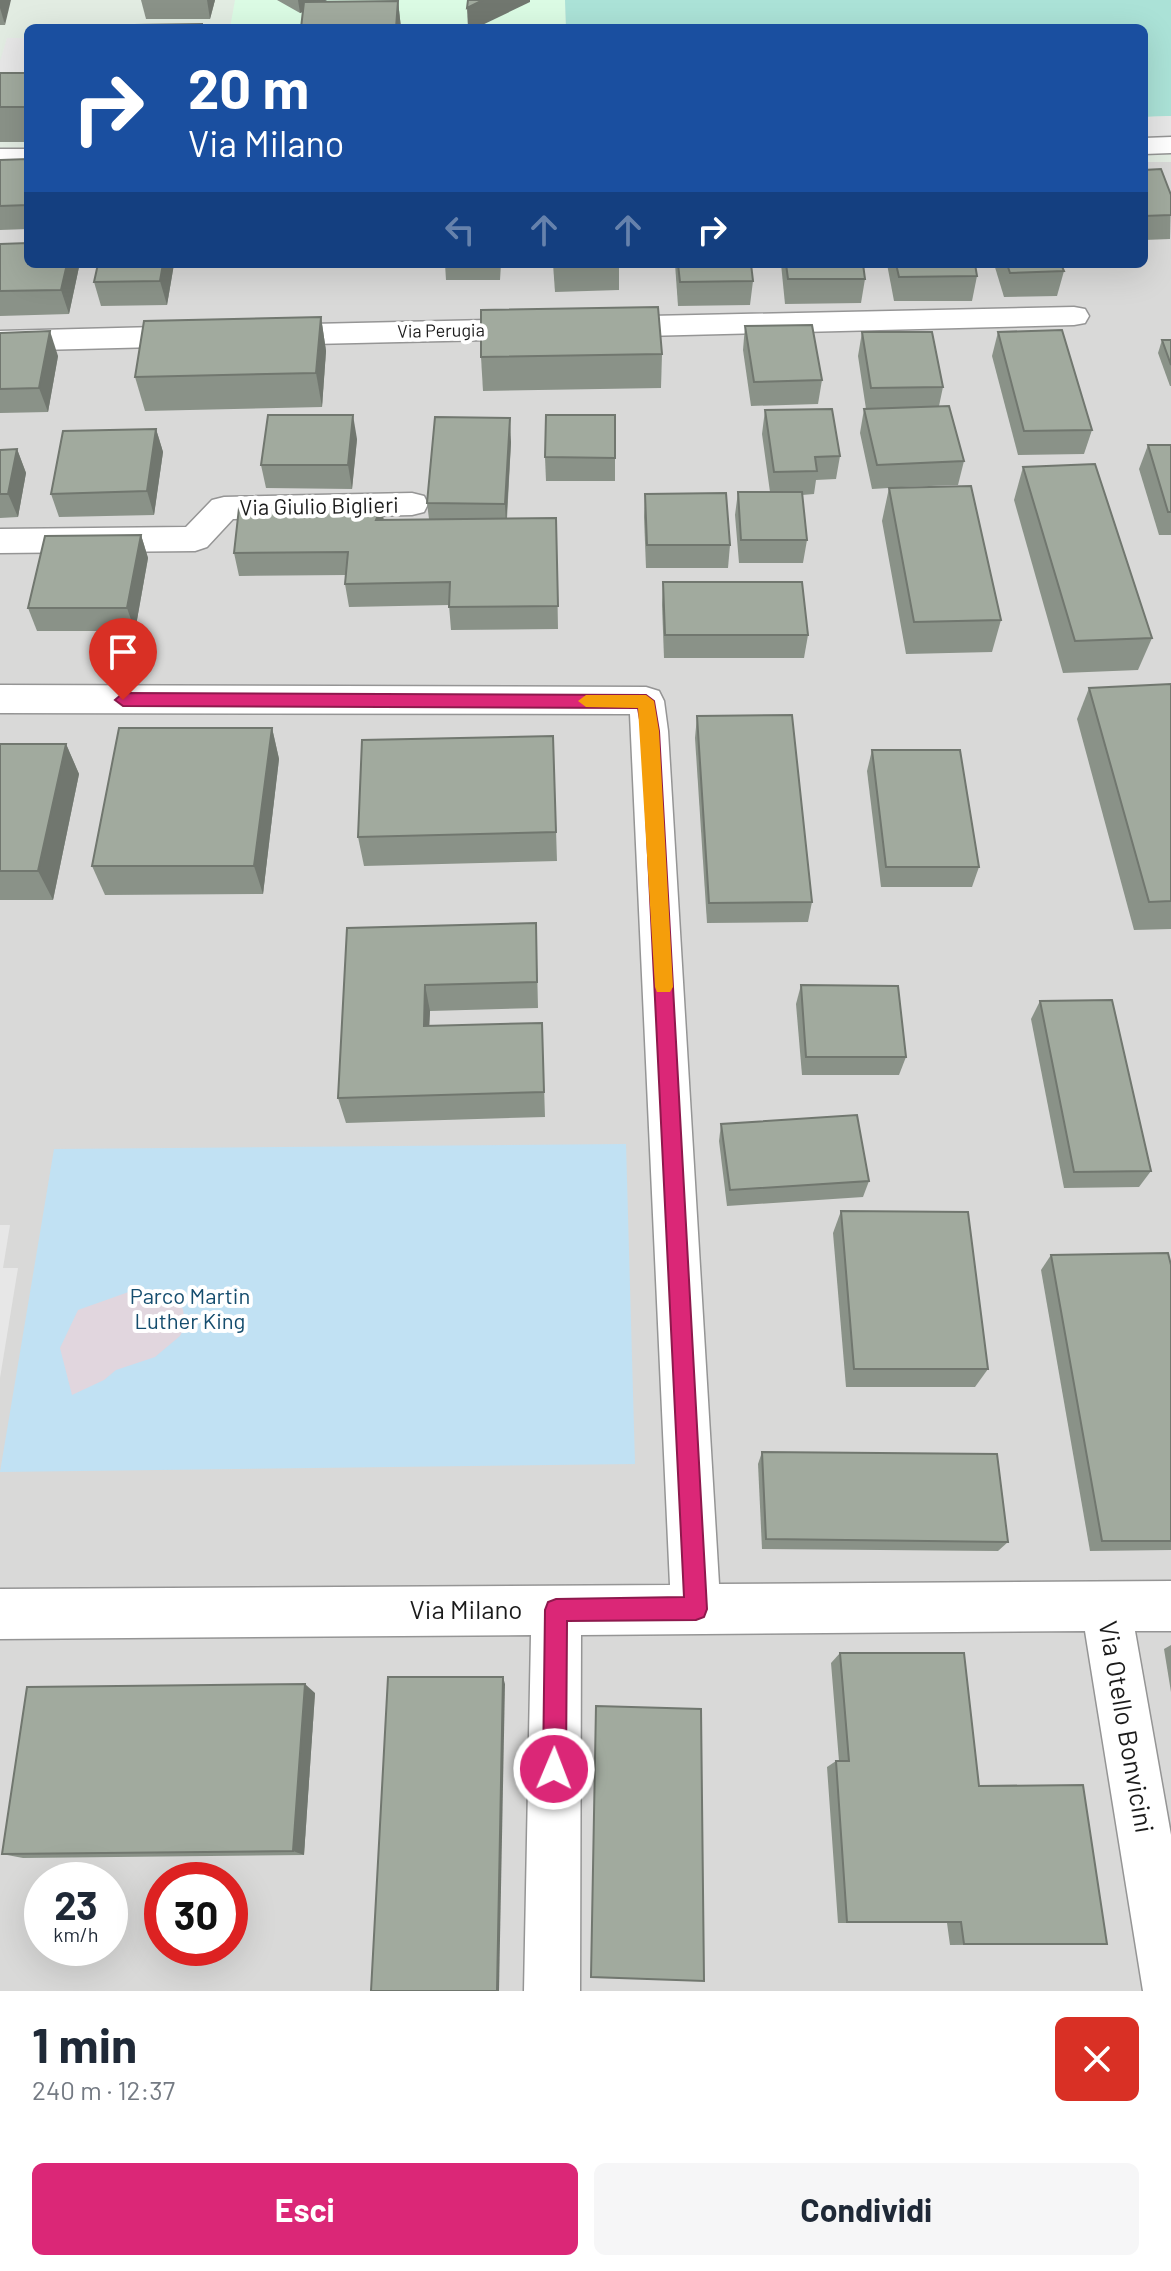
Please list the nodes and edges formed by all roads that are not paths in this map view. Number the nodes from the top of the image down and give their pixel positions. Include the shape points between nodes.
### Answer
1 (1171, 145) edge
2 (1148, 146) edge
3 (0, 157) edge
4 (24, 157) edge
5 (1074, 316) dead end
6 (0, 341) edge
7 (412, 504) dead end
8 (0, 541) edge
9 (0, 699) edge
10 (1106, 1606) junction
11 (1171, 1606) edge
12 (696, 1609) junction
13 (556, 1610) junction
14 (2, 1623) edge
15 (552, 1991) edge
16 (1171, 1991) edge

1 - 2 street
3 - 4 street
5 - 6 street, Via Perugia
7 - 8 street, Via Giulio Biglieri via 224,508 195,539
9 - 12 street via 646,701
10 - 11 street, Via Milano
10 - 12 street, Via Milano
10 - 16 street, Via Otello Bonvicini
12 - 13 street, Via Milano
13 - 14 street, Via Milano
13 - 15 street

